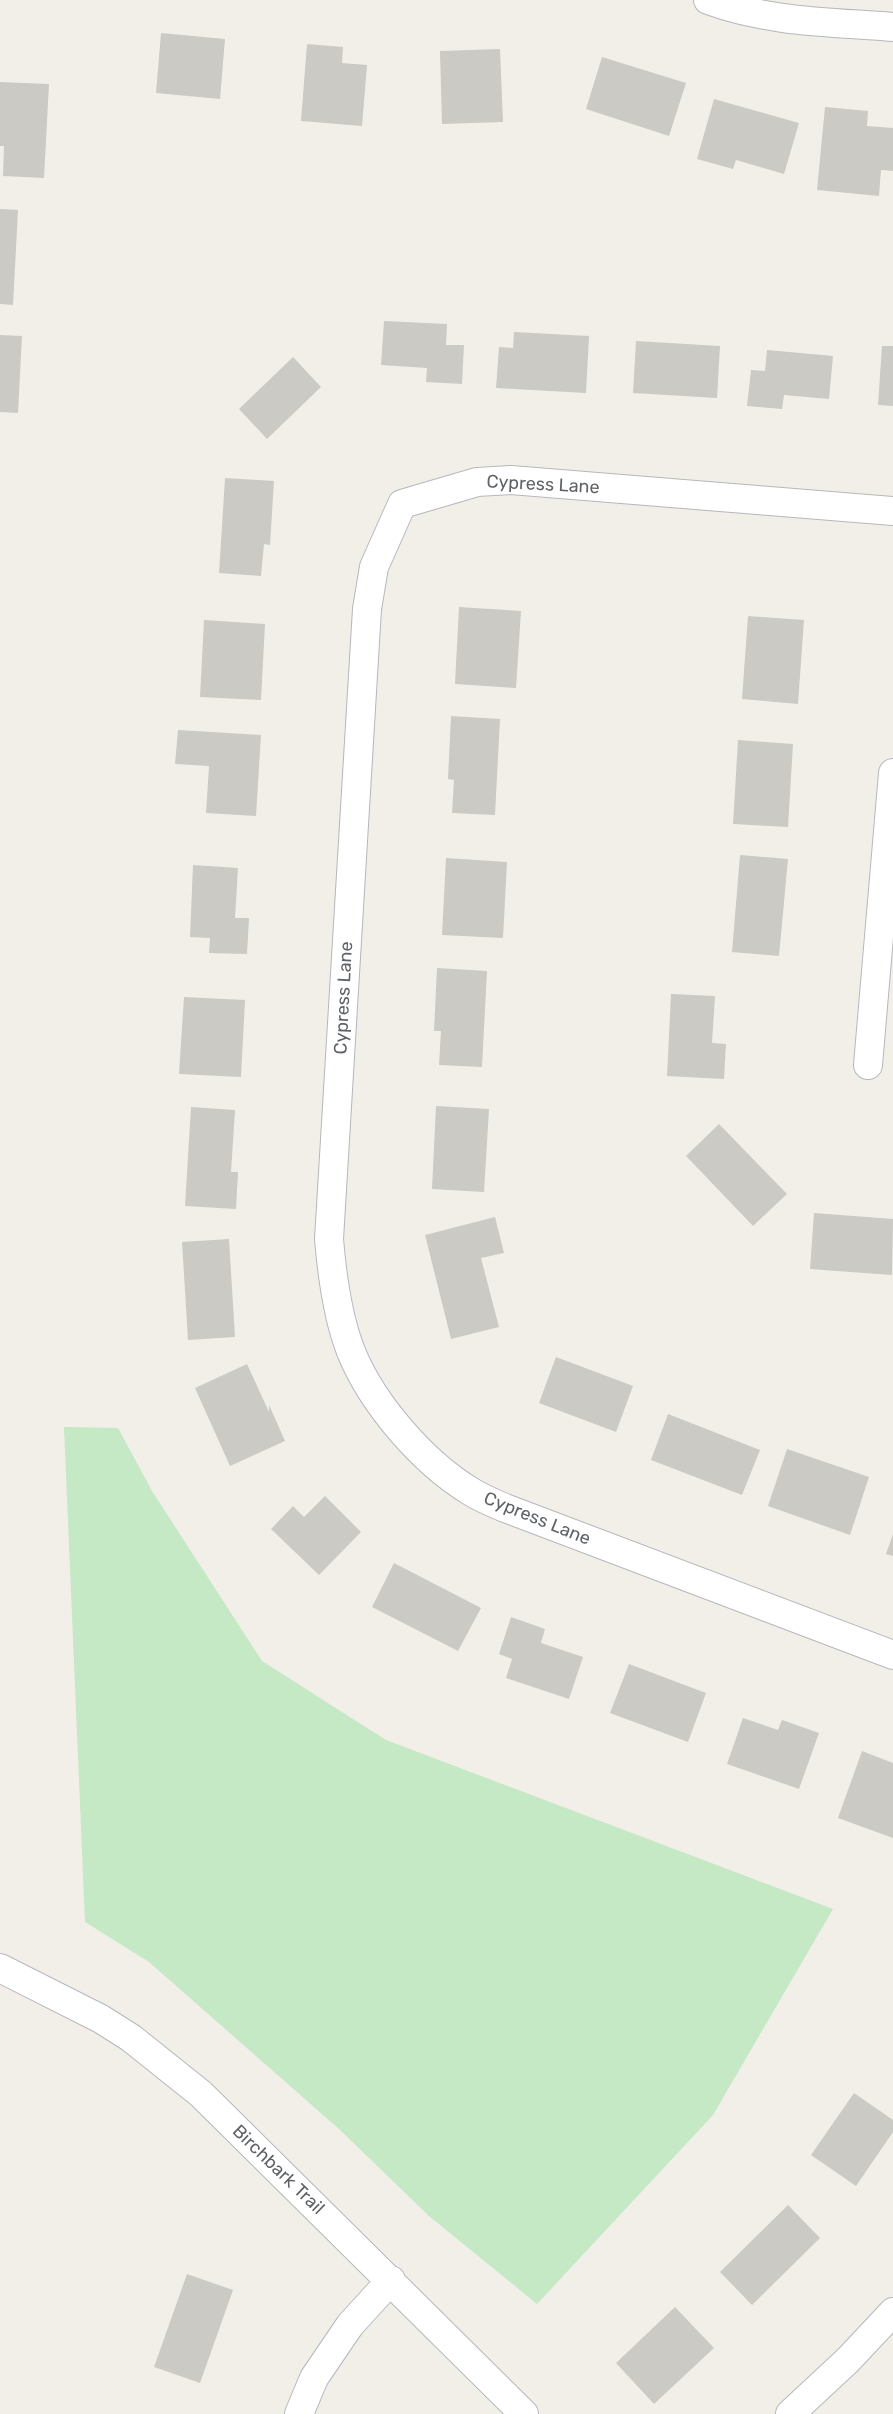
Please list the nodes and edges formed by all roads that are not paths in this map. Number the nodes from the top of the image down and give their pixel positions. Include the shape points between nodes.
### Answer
1 (708, 0) edge
2 (893, 27) edge
3 (893, 511) edge
4 (893, 773) edge
5 (868, 1065) dead end
6 (893, 1655) edge
7 (0, 1968) edge
8 (391, 2280) junction
9 (893, 2312) edge
10 (299, 2414) edge
11 (524, 2414) edge
12 (790, 2414) edge

1 - 2 street via 765,17
3 - 6 street, Cypress Lane via 511,480 478,482 402,504 374,567 367,609 329,1239 332,1280 352,1354 372,1391 402,1433 434,1464 470,1491 504,1508
4 - 5 street
7 - 8 street, Birchbark Trail via 101,2019 153,2055 201,2094
8 - 10 street via 350,2325 314,2378
8 - 11 street, Birchbark Trail
9 - 12 street

